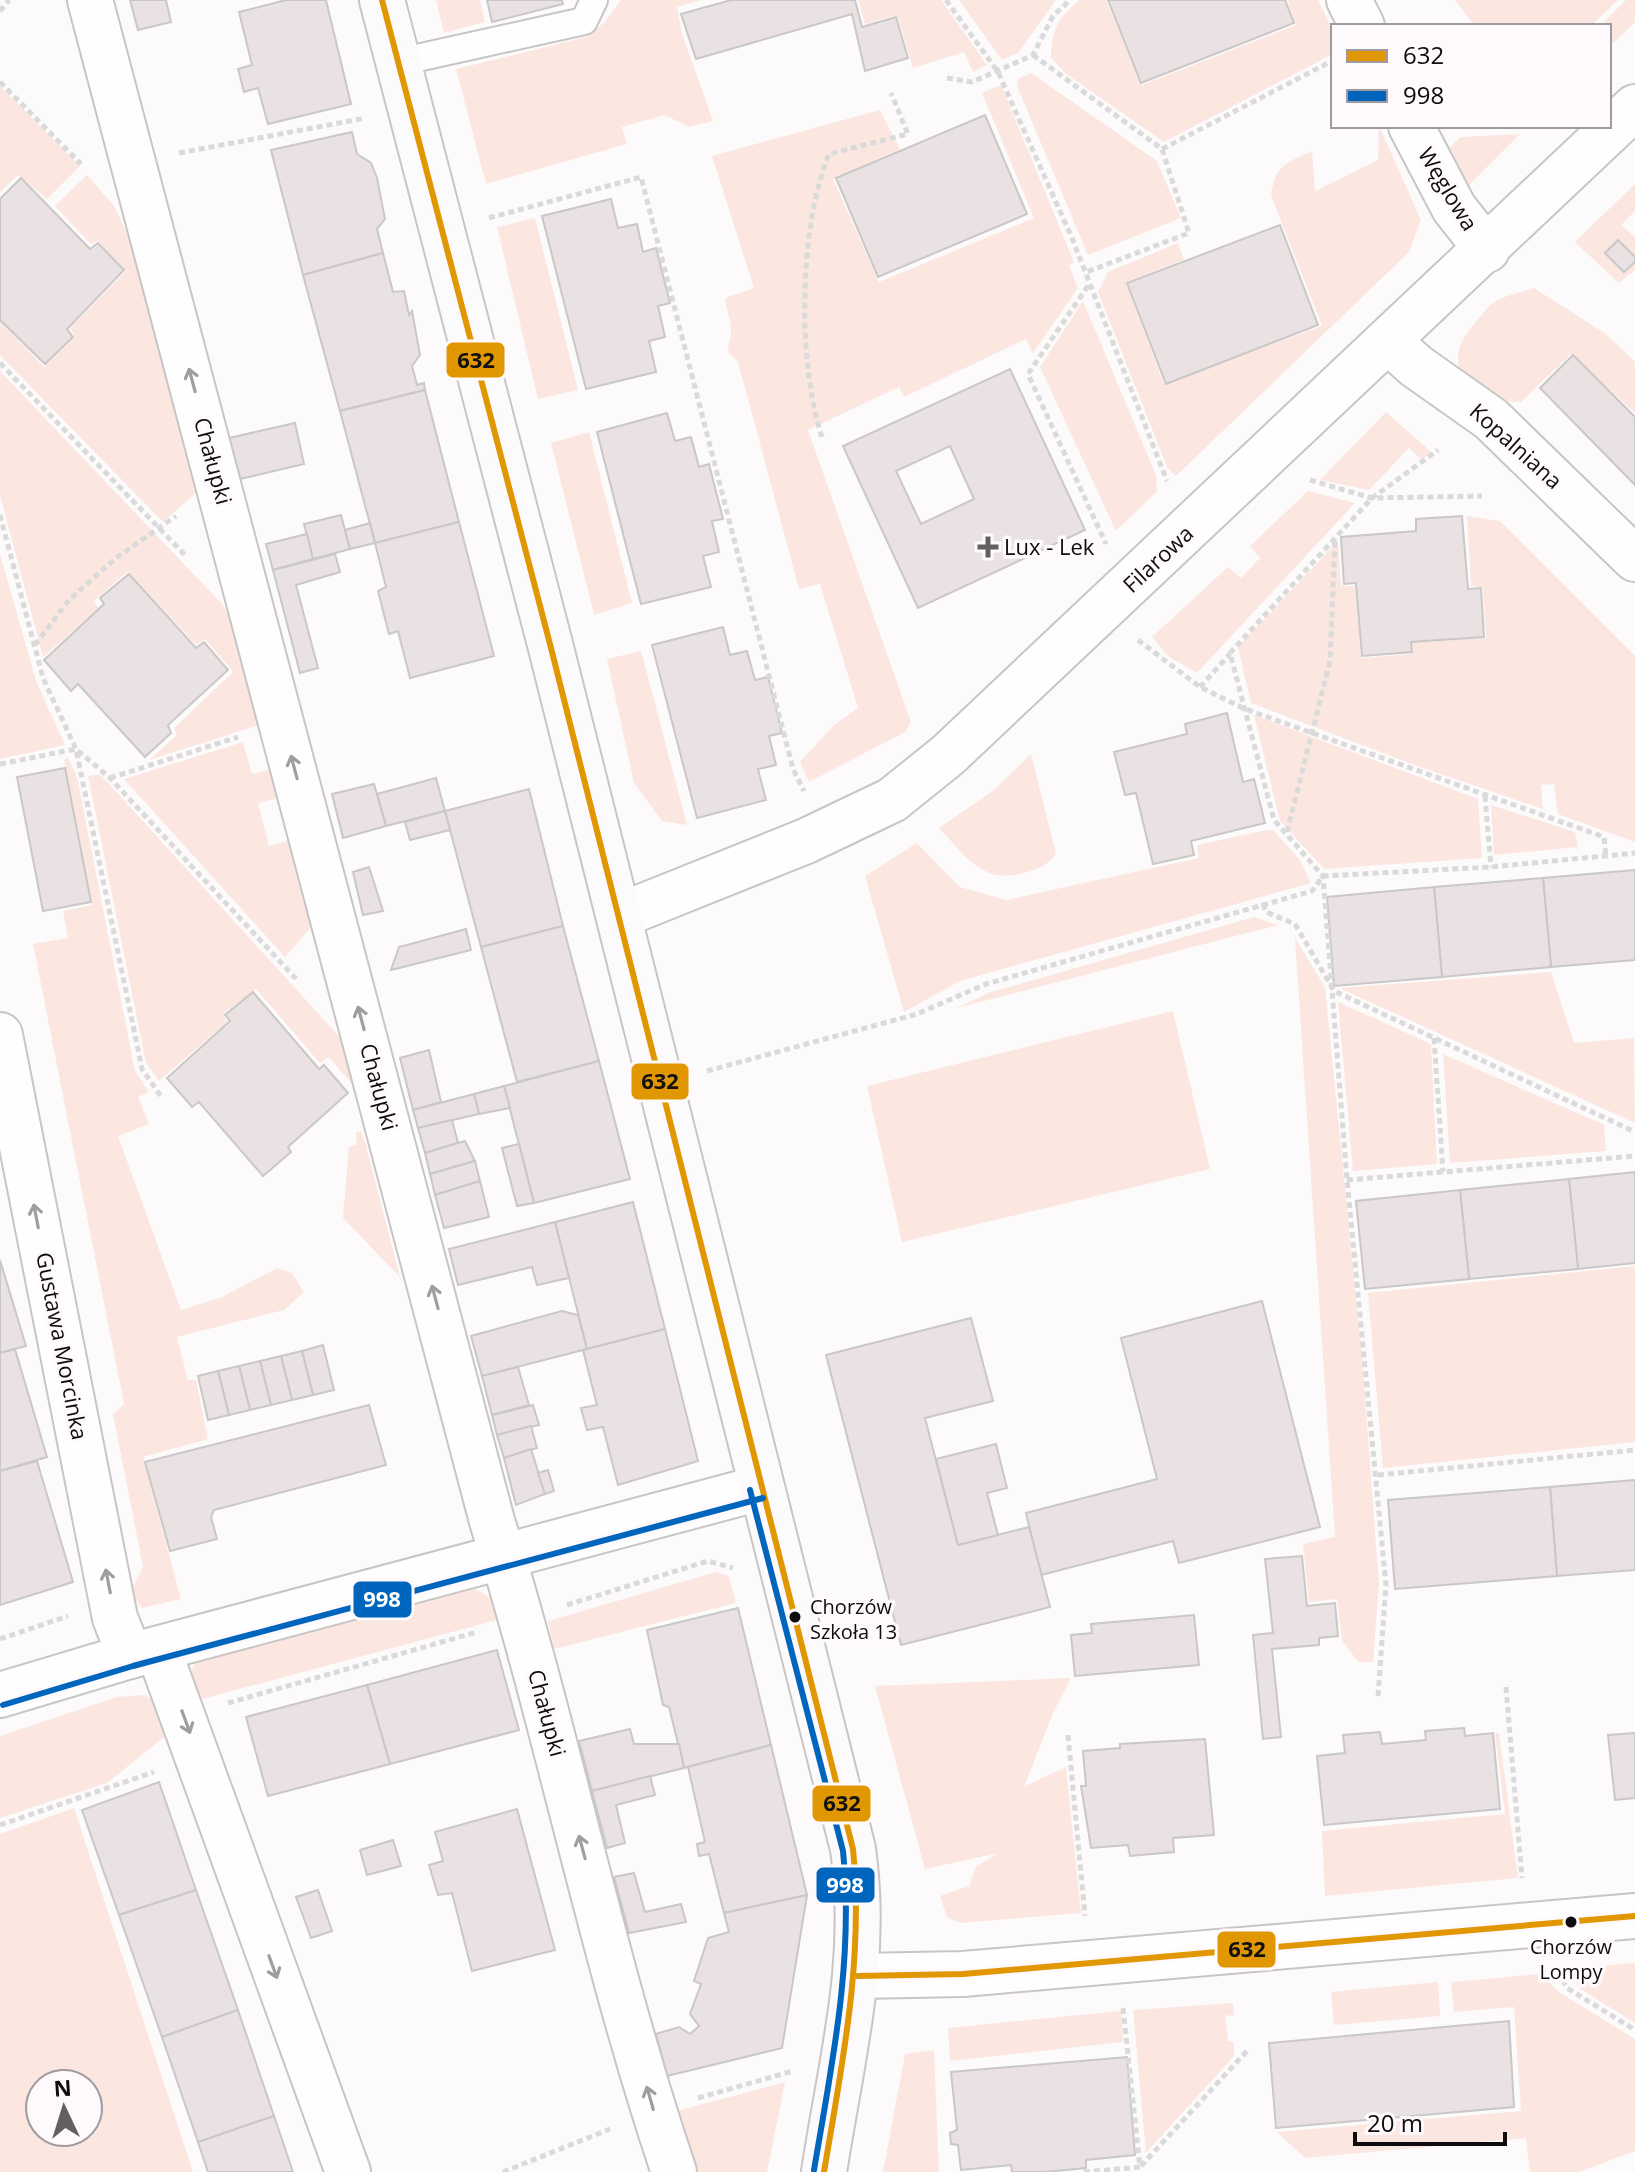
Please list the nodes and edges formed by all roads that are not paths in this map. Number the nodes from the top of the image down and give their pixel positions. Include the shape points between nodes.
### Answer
1 (90, 0) edge
2 (382, 0) edge
3 (594, 0) edge
4 (1349, 0) edge
5 (1361, 24) edge
6 (399, 62) junction
7 (1635, 107) edge
8 (1412, 128) edge
9 (1487, 250) junction
10 (1389, 342) junction
11 (1635, 559) edge
12 (619, 916) junction
13 (0, 1035) edge
14 (760, 1488) junction
15 (503, 1556) junction
16 (144, 1652) junction
17 (0, 1695) edge
18 (1635, 1916) edge
19 (858, 1976) junction
20 (348, 2172) edge
21 (674, 2172) edge
22 (824, 2172) edge

15 -> 1 street, Chałupki
2 - 6 street
3 - 6 lane via 584,21
4 - 5 street
6 - 12 street
7 - 9 street, Filarowa
8 - 9 street, Węglowa via 1454,208
9 - 10 street, Filarowa
10 - 11 street, Kopalniana via 1491,419
10 - 12 street, Filarowa via 948,755 892,800 806,841
12 - 14 street
16 -> 13 street, Gustawa Morcinka via 115,1618
14 - 15 street
14 - 19 street via 853,1849 859,1888
15 - 16 street
21 -> 15 street, Chałupki
16 - 17 street
16 -> 20 street, Gustawa Morcinka
18 - 19 street via 963,1974
19 - 22 street

